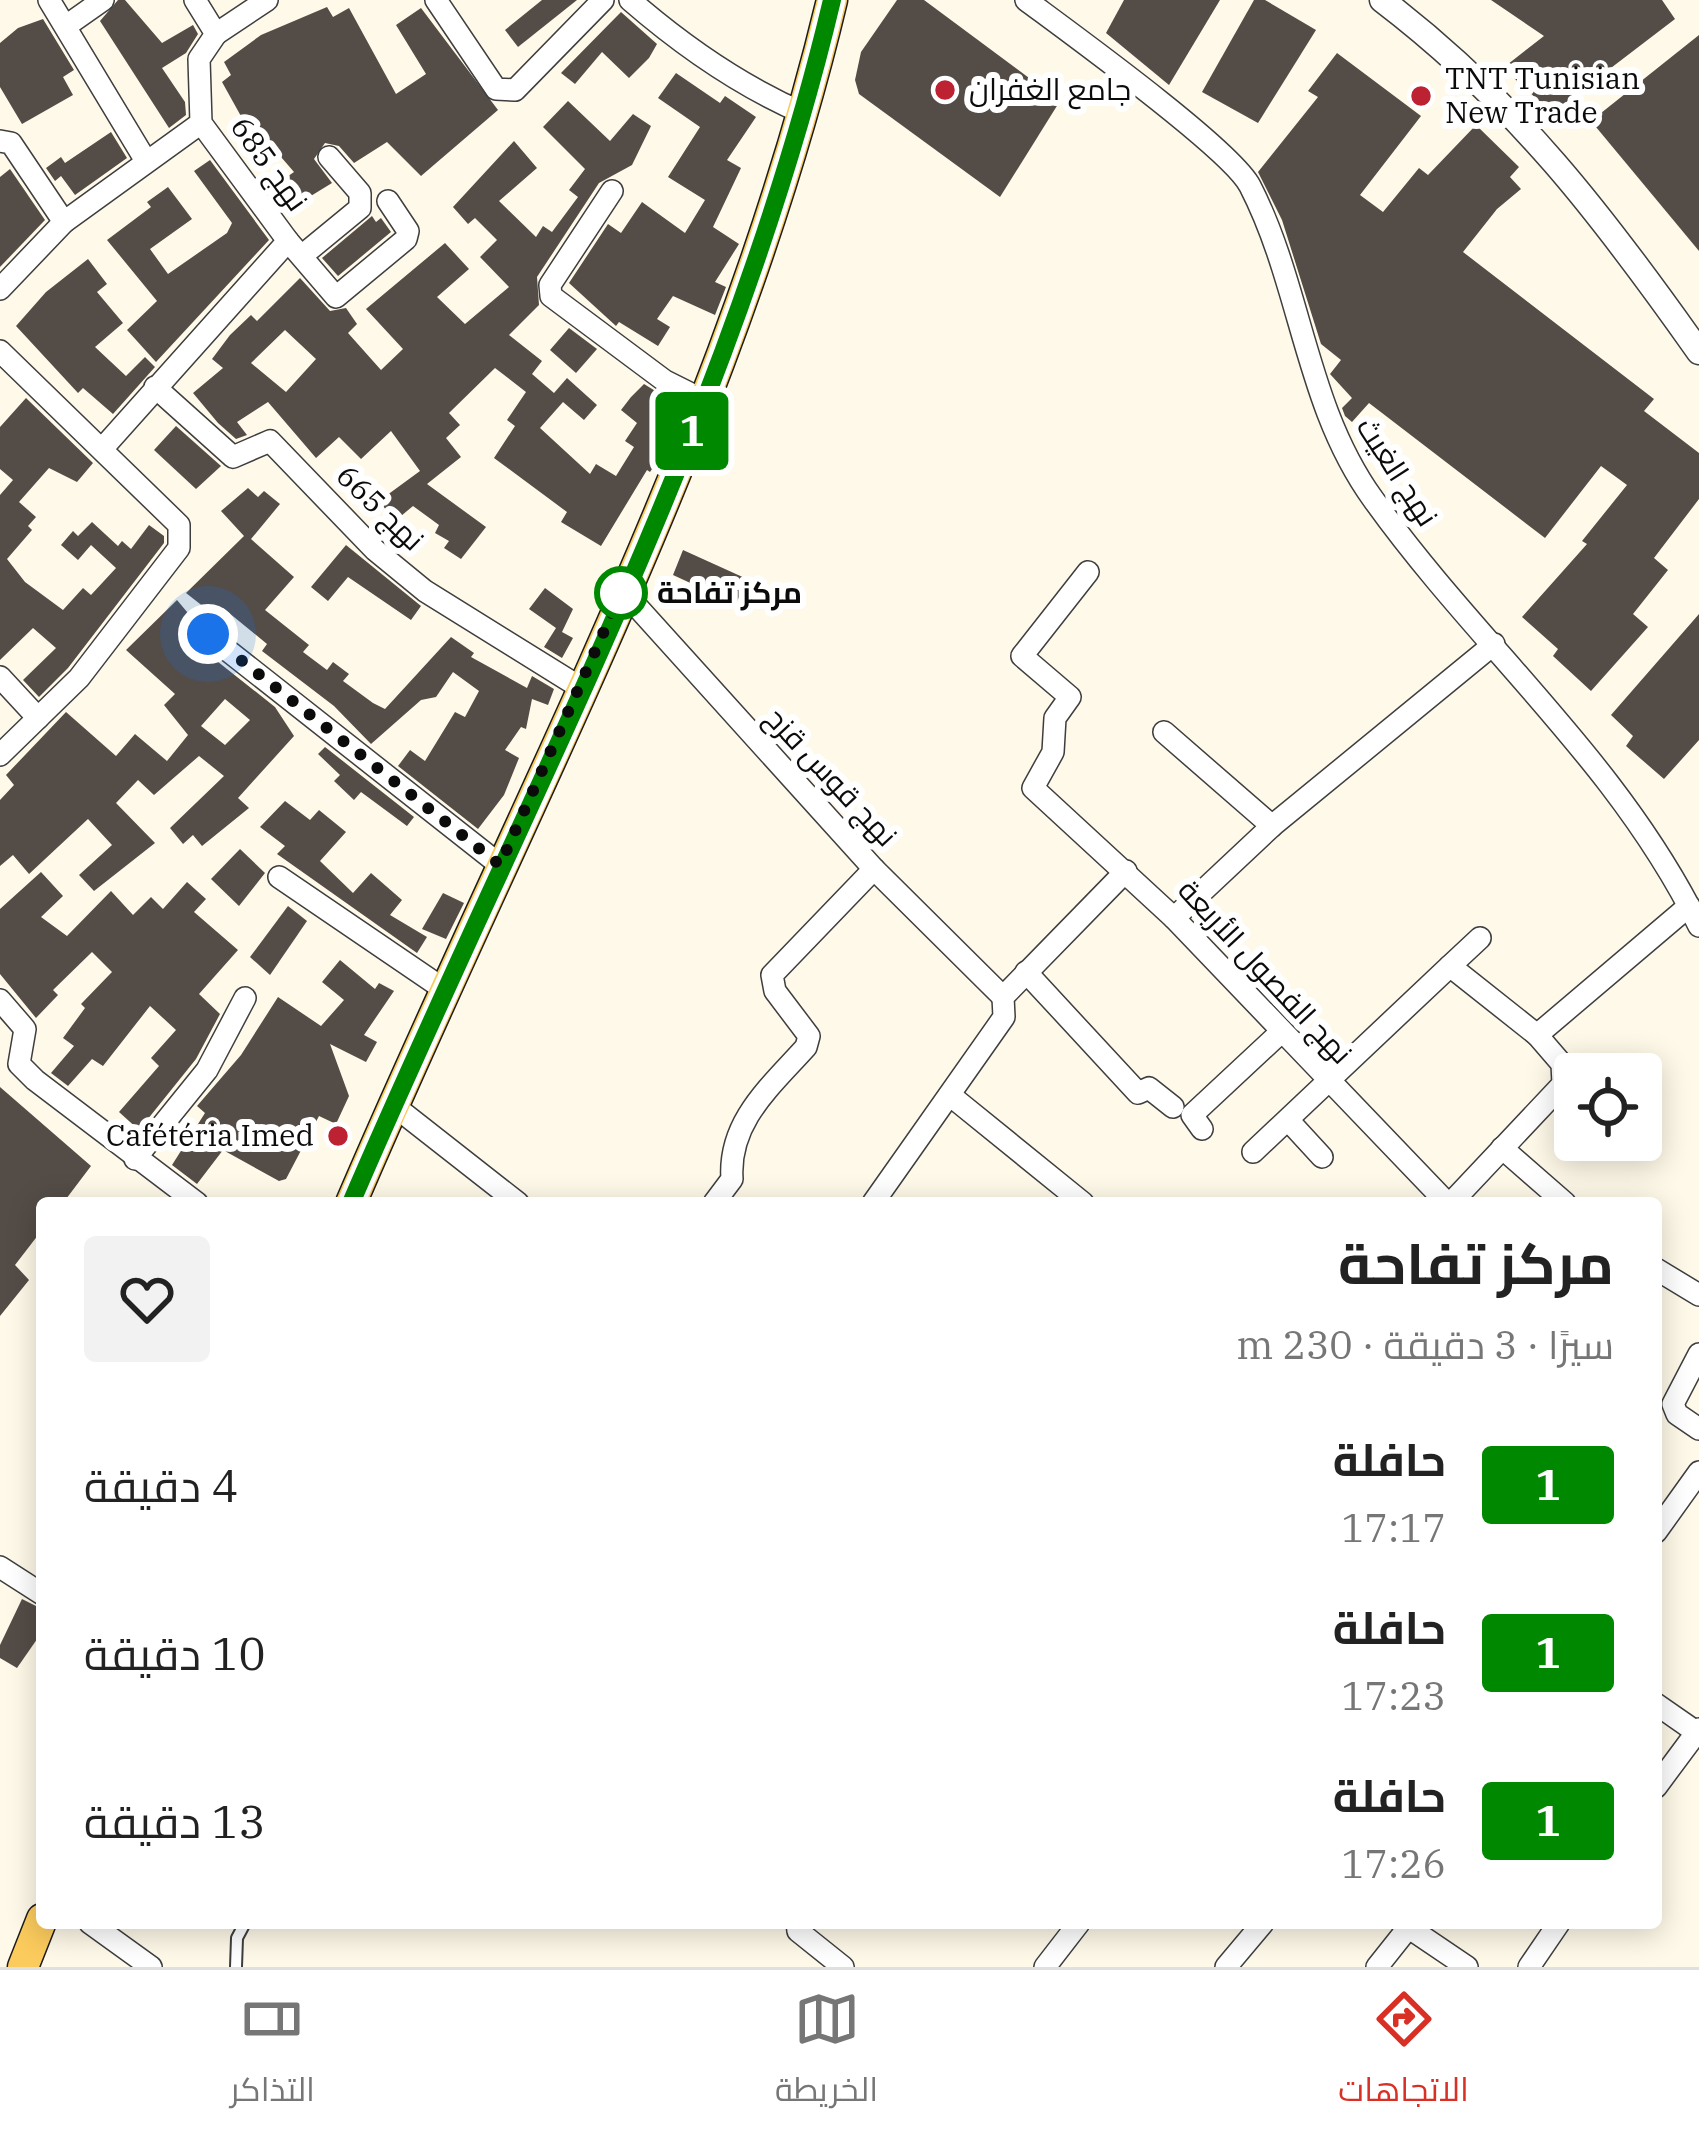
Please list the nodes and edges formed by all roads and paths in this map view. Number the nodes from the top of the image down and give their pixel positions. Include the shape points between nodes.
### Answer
1 (50, 0) edge
2 (103, 0) edge
3 (195, 0) edge
4 (267, 0) edge
5 (436, 0) edge
6 (603, 0) edge
7 (629, 0) edge
8 (832, 0) edge
9 (1026, 0) edge
10 (1382, 0) edge
11 (66, 26) junction
12 (216, 34) junction
13 (805, 114) junction
14 (201, 123) junction
15 (0, 141) edge
16 (329, 157) dead end
17 (146, 160) junction
18 (612, 191) dead end
19 (388, 201) dead end
20 (64, 222) junction
21 (296, 247) junction
22 (0, 289) edge
23 (0, 351) edge
24 (1699, 352) edge
25 (155, 387) junction
26 (705, 401) junction
27 (102, 449) junction
28 (1088, 572) dead end
29 (622, 590) junction
30 (208, 634) dead end
31 (1494, 644) junction
32 (0, 677) edge
33 (581, 688) junction
34 (38, 718) junction
35 (1164, 732) dead end
36 (0, 754) edge
37 (1272, 826) junction
38 (500, 865) junction
39 (874, 868) junction
40 (1126, 872) junction
41 (279, 877) dead end
42 (1694, 916) edge
43 (1174, 918) junction
44 (1480, 938) dead end
45 (1450, 966) junction
46 (1027, 972) junction
47 (445, 990) junction
48 (1003, 997) junction
49 (244, 998) dead end
50 (0, 1000) edge
51 (1280, 1033) junction
52 (1537, 1035) junction
53 (1329, 1084) junction
54 (951, 1096) junction
55 (393, 1105) junction
56 (1173, 1107) dead end
57 (1288, 1120) junction
58 (1202, 1129) dead end
59 (1502, 1148) junction
60 (1253, 1152) dead end
61 (1322, 1156) dead end
62 (135, 1160) junction
63 (187, 1197) edge
64 (354, 1197) edge
65 (510, 1197) edge
66 (718, 1197) edge
67 (877, 1197) edge
68 (1076, 1197) edge
69 (1443, 1197) edge
70 (1455, 1197) edge
71 (1558, 1197) edge
72 (1662, 1273) edge
73 (1699, 1295) edge
74 (1699, 1354) edge
75 (1699, 1429) edge
76 (1699, 1472) edge
77 (1662, 1524) edge
78 (0, 1568) edge
79 (36, 1590) edge
80 (1662, 1708) edge
81 (1698, 1732) edge
82 (1662, 1779) edge
83 (38, 1929) edge
84 (98, 1929) edge
85 (242, 1929) edge
86 (798, 1929) edge
87 (1074, 1929) edge
88 (1258, 1929) edge
89 (1402, 1929) edge
90 (1411, 1929) edge
91 (1554, 1929) edge
92 (22, 1967) edge
93 (151, 1967) edge
94 (236, 1967) edge
95 (843, 1967) edge
96 (1045, 1967) edge
97 (1226, 1967) edge
98 (1377, 1967) edge
99 (1467, 1967) edge
100 (1529, 1967) edge

1 - 11 street
2 - 11 street
3 - 12 street
4 - 12 street
5 - 6 street via 496,89 515,90
7 - 13 street via 676,40
8 - 13 main road
9 - 31 street, نهج الغيث via 1240,170 1336,440 1402,538
10 - 24 street via 1538,138
11 - 17 street
12 - 14 street, نهج 685 via 200,59
13 - 26 main road
14 - 17 street
14 - 21 street, نهج 685
15 - 20 street via 11,142
16 - 21 street via 360,193 360,208
17 - 20 street
18 - 26 street via 550,285 551,296 665,381
19 - 21 street via 406,239 336,297
20 - 22 street
21 - 25 street, نهج 685
23 - 27 street
25 - 27 street, نهج 685
25 - 33 street, نهج 665 via 233,457 270,440 395,568
26 - 29 main road
27 - 34 street via 179,526 179,548 80,678
28 - 40 street, نهج الفصول الأربعة via 1022,656 1070,697 1033,788
29 - 33 main road
29 - 39 street, نهج قوس قزح
30 - 38 street
31 - 37 street
31 - 42 street, نهج الغيث via 1624,799
32 - 34 street
33 - 38 main road
34 - 36 street
35 - 37 street
37 - 43 street
38 - 47 main road
39 - 48 street, نهج قوس قزح
39 - 66 street via 772,975 809,1036 756,1102 730,1150 732,1179
40 - 43 street, نهج الفصول الأربعة
40 - 46 street
41 - 47 street
42 - 52 street
43 - 51 street, نهج الفصول الأربعة
44 - 45 street
45 - 52 street
45 - 53 street
46 - 48 street
46 - 56 street via 1138,1094 1149,1088
47 - 55 main road
48 - 54 street via 1004,1017
49 - 62 street via 207,1070
50 - 62 street via 25,1029 19,1064
51 - 53 street, نهج الفصول الأربعة
51 - 58 street via 1192,1115
52 - 59 street via 1562,1064 1563,1084
53 - 57 street
53 - 69 street, نهج الفصول الأربعة
54 - 67 street
54 - 68 street
55 - 64 main road
55 - 65 street
57 - 60 street
57 - 61 street
59 - 70 street
59 - 71 street
62 - 63 street
72 - 73 street
74 - 75 street via 1673,1404
76 - 77 street
78 - 79 street
80 - 81 street
81 - 82 street
83 - 92 main road
84 - 93 street
85 - 94 lane
86 - 95 street
87 - 96 street
88 - 97 street
89 - 98 street
90 - 99 street
91 - 100 street

